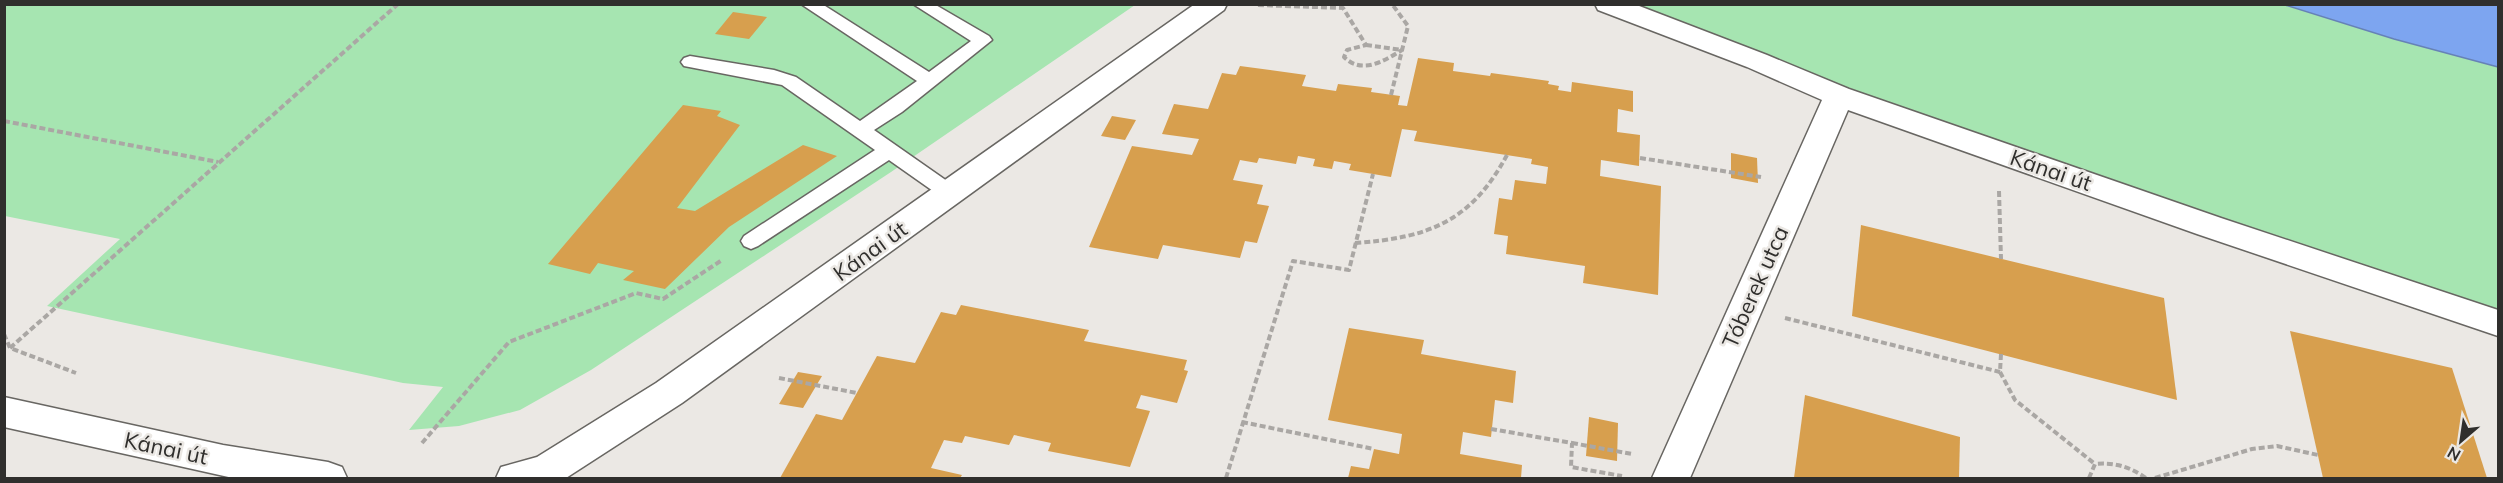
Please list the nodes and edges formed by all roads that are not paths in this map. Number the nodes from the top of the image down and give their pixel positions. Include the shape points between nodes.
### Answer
1 (809, 4) edge
2 (921, 4) edge
3 (1214, 4) edge
4 (1608, 4) edge
5 (690, 62) dead end
6 (930, 81) junction
7 (1839, 96) junction
8 (860, 130) junction
9 (889, 150) junction
10 (950, 193) junction
11 (751, 241) road end
12 (2499, 323) edge
13 (4, 412) edge
14 (537, 476) edge
15 (328, 478) edge
16 (1671, 478) edge

1 - 6 lane
2 - 6 lane via 983,40
3 - 10 street, Kánai út
4 - 7 street, Kánai út
5 - 8 lane via 789,81
6 - 8 lane
7 - 12 street, Kánai út
7 - 16 street, Tóberek utca
8 - 9 lane
9 - 10 lane
9 - 11 lane
10 - 14 street, Kánai út via 669,393
13 - 15 street, Kánai út via 223,461

